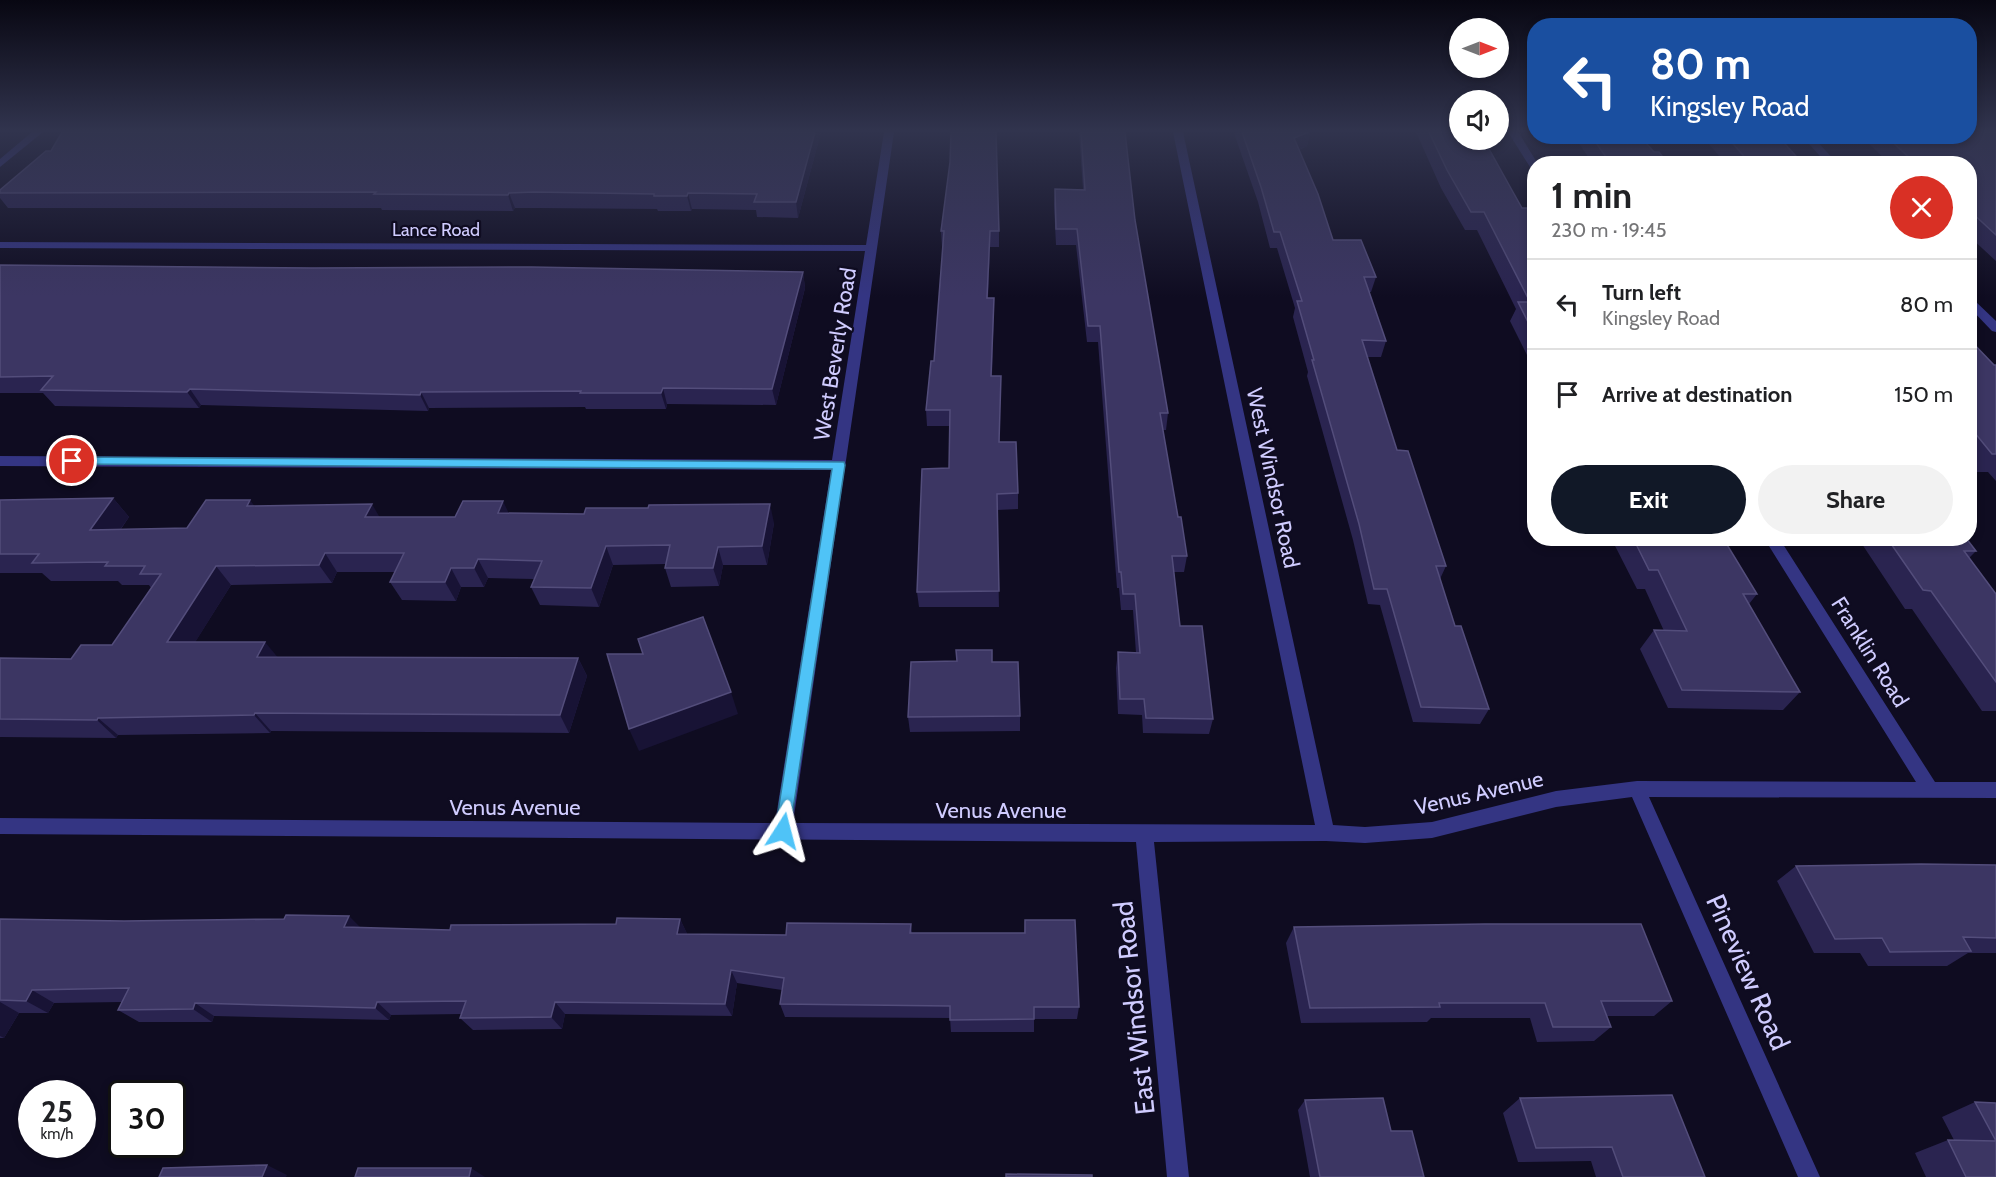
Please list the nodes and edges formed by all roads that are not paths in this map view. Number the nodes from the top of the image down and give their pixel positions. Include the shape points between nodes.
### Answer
1 (881, 187) edge
2 (1190, 187) edge
3 (0, 245) edge
4 (872, 248) junction
5 (1977, 309) edge
6 (1996, 328) edge
7 (0, 461) edge
8 (839, 465) junction
9 (1776, 546) edge
10 (1637, 789) junction
11 (1930, 790) junction
12 (1996, 790) edge
13 (0, 826) edge
14 (783, 831) junction
15 (1326, 833) junction
16 (1144, 834) junction
17 (1178, 1177) edge
18 (1809, 1177) edge

1 - 4 street, West Beverly Road
2 - 15 street, West Windsor Road
3 - 4 street, Lance Road
4 - 8 street, West Beverly Road
5 - 6 street
7 - 8 street
8 - 14 street, West Beverly Road
9 - 11 street, Franklin Road
10 - 11 street, Venus Avenue
10 - 15 street, Venus Avenue via 1556,799 1432,830 1365,835
10 - 18 street, Pineview Road
11 - 12 street, Venus Avenue
13 - 14 street, Venus Avenue
14 - 16 street, Venus Avenue
15 - 16 street, Venus Avenue
16 - 17 street, East Windsor Road

